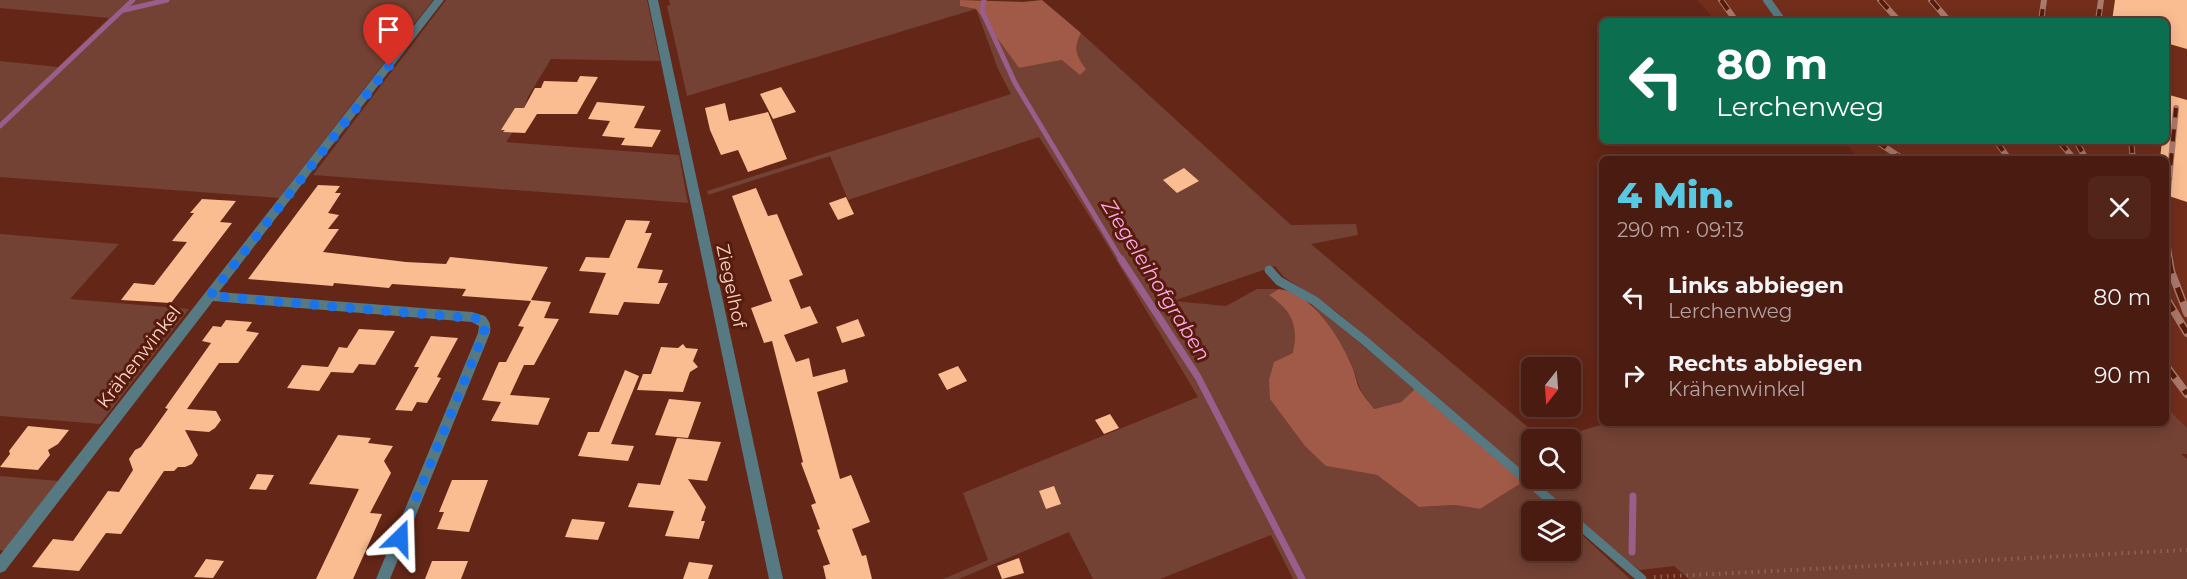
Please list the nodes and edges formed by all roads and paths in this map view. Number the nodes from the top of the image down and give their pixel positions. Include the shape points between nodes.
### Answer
1 (439, 0) edge
2 (653, 0) edge
3 (1767, 0) edge
4 (1780, 18) edge
5 (1269, 270) dead end
6 (210, 296) junction
7 (1551, 501) edge
8 (1581, 526) edge
9 (2187, 550) edge
10 (0, 566) edge
11 (1642, 578) edge
12 (383, 579) edge
13 (776, 579) edge

1 - 6 street, Krähenwinkel
2 - 13 street, Ziegelhof
3 - 4 lane
5 - 7 lane via 1365,341
6 - 10 street, Krähenwinkel
6 - 12 street via 472,317 481,319 485,325
8 - 11 lane
9 - 11 path

